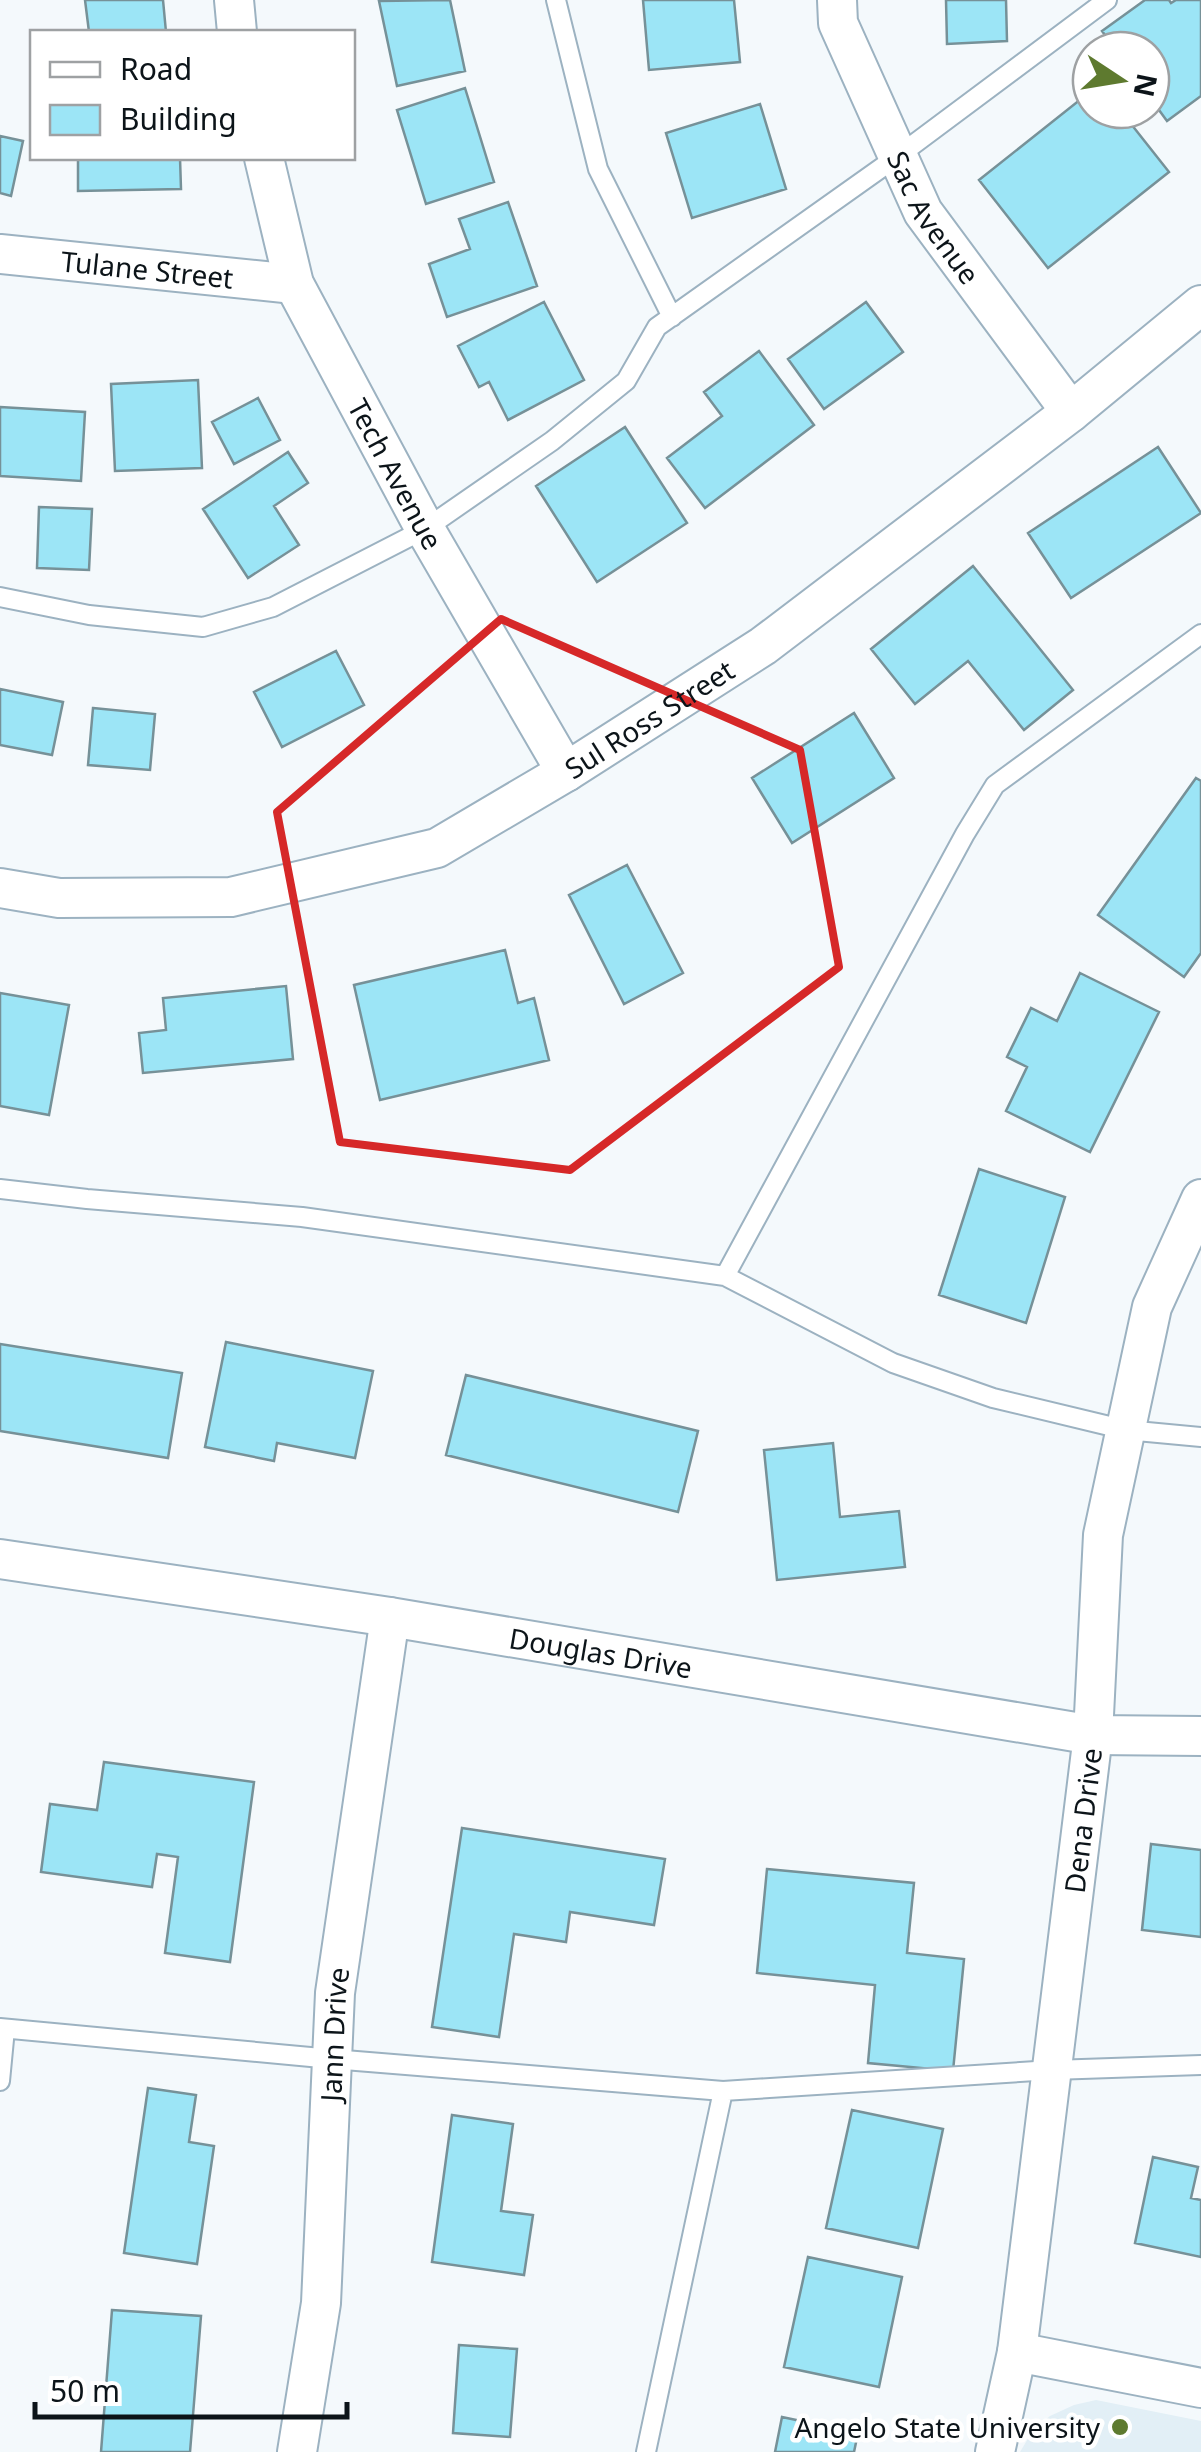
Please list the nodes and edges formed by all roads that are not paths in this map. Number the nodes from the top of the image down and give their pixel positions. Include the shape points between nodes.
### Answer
1 (234, 0) edge
2 (556, 0) edge
3 (837, 0) edge
4 (1107, 0) edge
5 (237, 30) edge
6 (898, 156) junction
7 (264, 160) edge
8 (0, 254) edge
9 (294, 284) junction
10 (1201, 305) edge
11 (672, 317) junction
12 (1071, 412) junction
13 (425, 529) junction
14 (0, 596) edge
15 (1201, 634) edge
16 (566, 772) junction
17 (0, 888) edge
18 (0, 1189) edge
19 (1201, 1200) edge
20 (725, 1276) junction
21 (1126, 1430) junction
22 (1201, 1437) edge
23 (0, 1559) edge
24 (390, 1617) junction
25 (1093, 1735) junction
26 (1201, 1736) edge
27 (2, 2028) edge
28 (332, 2060) junction
29 (1201, 2065) edge
30 (1052, 2070) junction
31 (0, 2081) edge
32 (723, 2091) junction
33 (1017, 2352) junction
34 (1201, 2388) edge
35 (298, 2452) edge
36 (646, 2452) edge
37 (995, 2452) edge

1 - 5 street
2 - 11 lane via 598,169
3 - 6 street, Sac Avenue via 838,23
4 - 6 lane
6 - 11 lane
6 - 12 street, Sac Avenue via 923,212
7 - 9 street, Tech Avenue
8 - 9 street, Tulane Street
9 - 13 street, Tech Avenue
10 - 12 street, Sul Ross Street
11 - 13 lane via 657,328 626,381
12 - 16 street, Sul Ross Street via 763,646
13 - 14 lane via 272,607 203,627 89,615
13 - 16 street, Tech Avenue
15 - 20 lane via 995,785
16 - 17 street, Sul Ross Street via 437,848 231,897 59,898
18 - 20 lane via 302,1216
19 - 21 street, Dena Drive via 1152,1307
20 - 21 lane via 893,1364 993,1398
21 - 22 lane
21 - 25 street, Dena Drive via 1103,1535
23 - 24 street, Douglas Drive
24 - 25 street, Douglas Drive
24 - 28 street, Jann Drive
25 - 26 street, Douglas Drive
25 - 30 street, Dena Drive
27 - 28 lane
27 - 31 lane
28 - 32 lane
28 - 35 street, Jann Drive via 320,2303
29 - 30 lane
30 - 32 lane
30 - 33 street, Dena Drive
32 - 36 lane
33 - 34 street
33 - 37 street, Dena Drive

